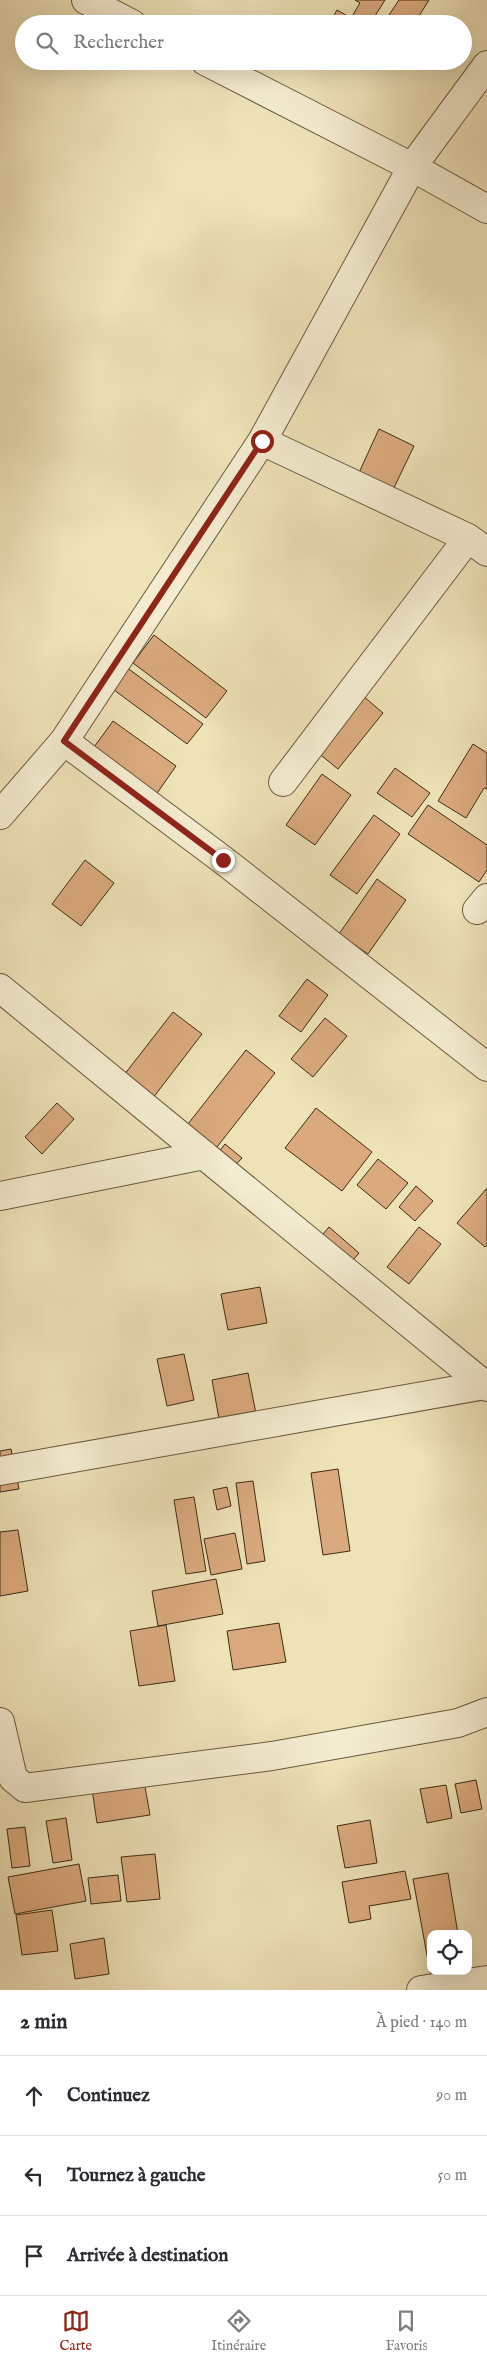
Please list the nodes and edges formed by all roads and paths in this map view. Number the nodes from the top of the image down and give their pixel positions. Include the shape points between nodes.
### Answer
1 (86, 0) edge
2 (115, 15) edge
3 (487, 65) edge
4 (223, 70) edge
5 (412, 167) junction
6 (487, 209) edge
7 (262, 441) junction
8 (478, 545) edge
9 (64, 741) junction
10 (283, 782) dead end
11 (0, 815) edge
12 (0, 988) edge
13 (487, 1067) edge
14 (204, 1155) junction
15 (0, 1196) edge
16 (486, 1386) edge
17 (0, 1471) edge
18 (487, 1712) edge
19 (0, 1722) edge
20 (487, 1980) edge
21 (422, 1990) edge

1 - 2 street
3 - 5 street
4 - 5 street
5 - 6 street
5 - 7 street
7 - 8 street
7 - 9 street
8 - 10 street
9 - 11 street
9 - 13 street via 223,860
12 - 14 street
14 - 15 street
14 - 16 street
16 - 17 street
18 - 19 street via 458,1723 272,1756 25,1788 13,1778
20 - 21 street

